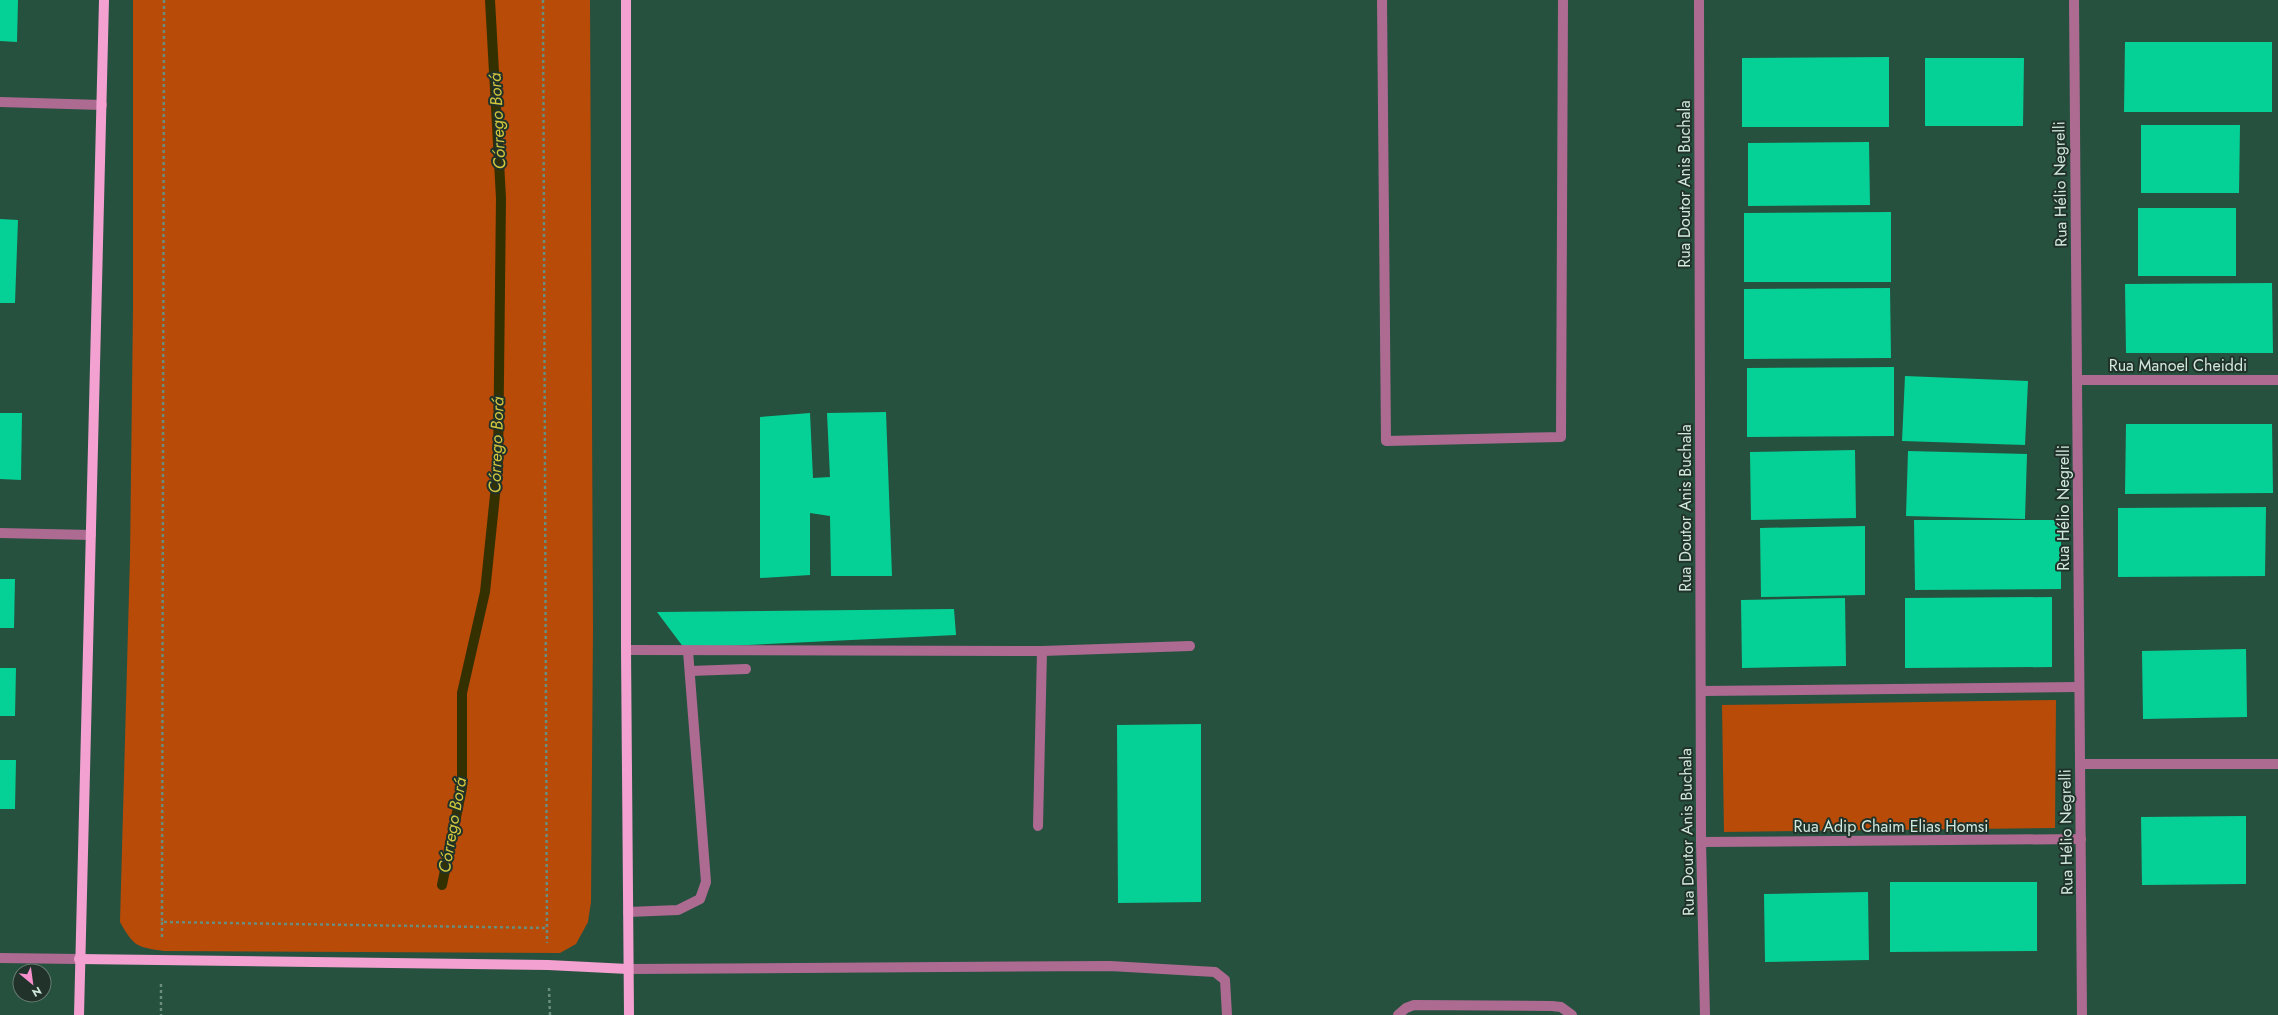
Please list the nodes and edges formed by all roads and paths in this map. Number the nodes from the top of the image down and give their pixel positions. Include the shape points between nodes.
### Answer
1 (104, 0) edge
2 (164, 0) edge
3 (543, 0) edge
4 (626, 0) edge
5 (1382, 0) edge
6 (1563, 0) edge
7 (1699, 0) edge
8 (2074, 0) edge
9 (0, 102) edge
10 (102, 105) junction
11 (2077, 380) junction
12 (2278, 380) edge
13 (0, 533) edge
14 (91, 535) junction
15 (1190, 646) dead end
16 (626, 650) junction
17 (688, 651) junction
18 (1042, 651) junction
19 (746, 669) dead end
20 (690, 670) junction
21 (2079, 687) junction
22 (1701, 691) junction
23 (2080, 764) junction
24 (2278, 764) edge
25 (1038, 826) dead end
26 (2081, 839) junction
27 (1701, 842) junction
28 (628, 912) junction
29 (0, 958) edge
30 (79, 959) junction
31 (628, 969) junction
32 (79, 1015) edge
33 (629, 1015) edge
34 (1227, 1015) edge
35 (1398, 1015) edge
36 (1572, 1015) edge
37 (1705, 1015) edge
38 (2082, 1015) edge

1 - 10 main road
2 - 3 path via 162,922 547,928
4 - 16 main road
5 - 6 street via 1386,441 1561,437
7 - 22 street, Rua Doutor Anis Buchala
8 - 11 street, Rua Hélio Negrelli
9 - 10 street
10 - 14 main road
11 - 12 street, Rua Manoel Cheiddi
11 - 21 street, Rua Hélio Negrelli
13 - 14 street
14 - 30 main road
15 - 18 street
16 - 17 street
16 - 28 main road
17 - 18 street
17 - 20 street
18 - 25 street
19 - 20 street
20 - 28 street via 706,882 700,899 678,910
21 - 22 street
21 - 23 street, Rua Hélio Negrelli
22 - 27 street, Rua Doutor Anis Buchala
23 - 24 street
23 - 26 street, Rua Hélio Negrelli
26 - 27 street, Rua Adip Chaim Elias Homsi
26 - 38 street, Rua Hélio Negrelli
27 - 37 street, Rua Doutor Anis Buchala
28 - 31 main road
29 - 30 street
30 - 31 main road via 548,965
30 - 32 main road
31 - 33 main road
31 - 34 street via 1110,966 1215,972 1225,980
35 - 36 street via 1414,1005 1552,1006 1562,1007

